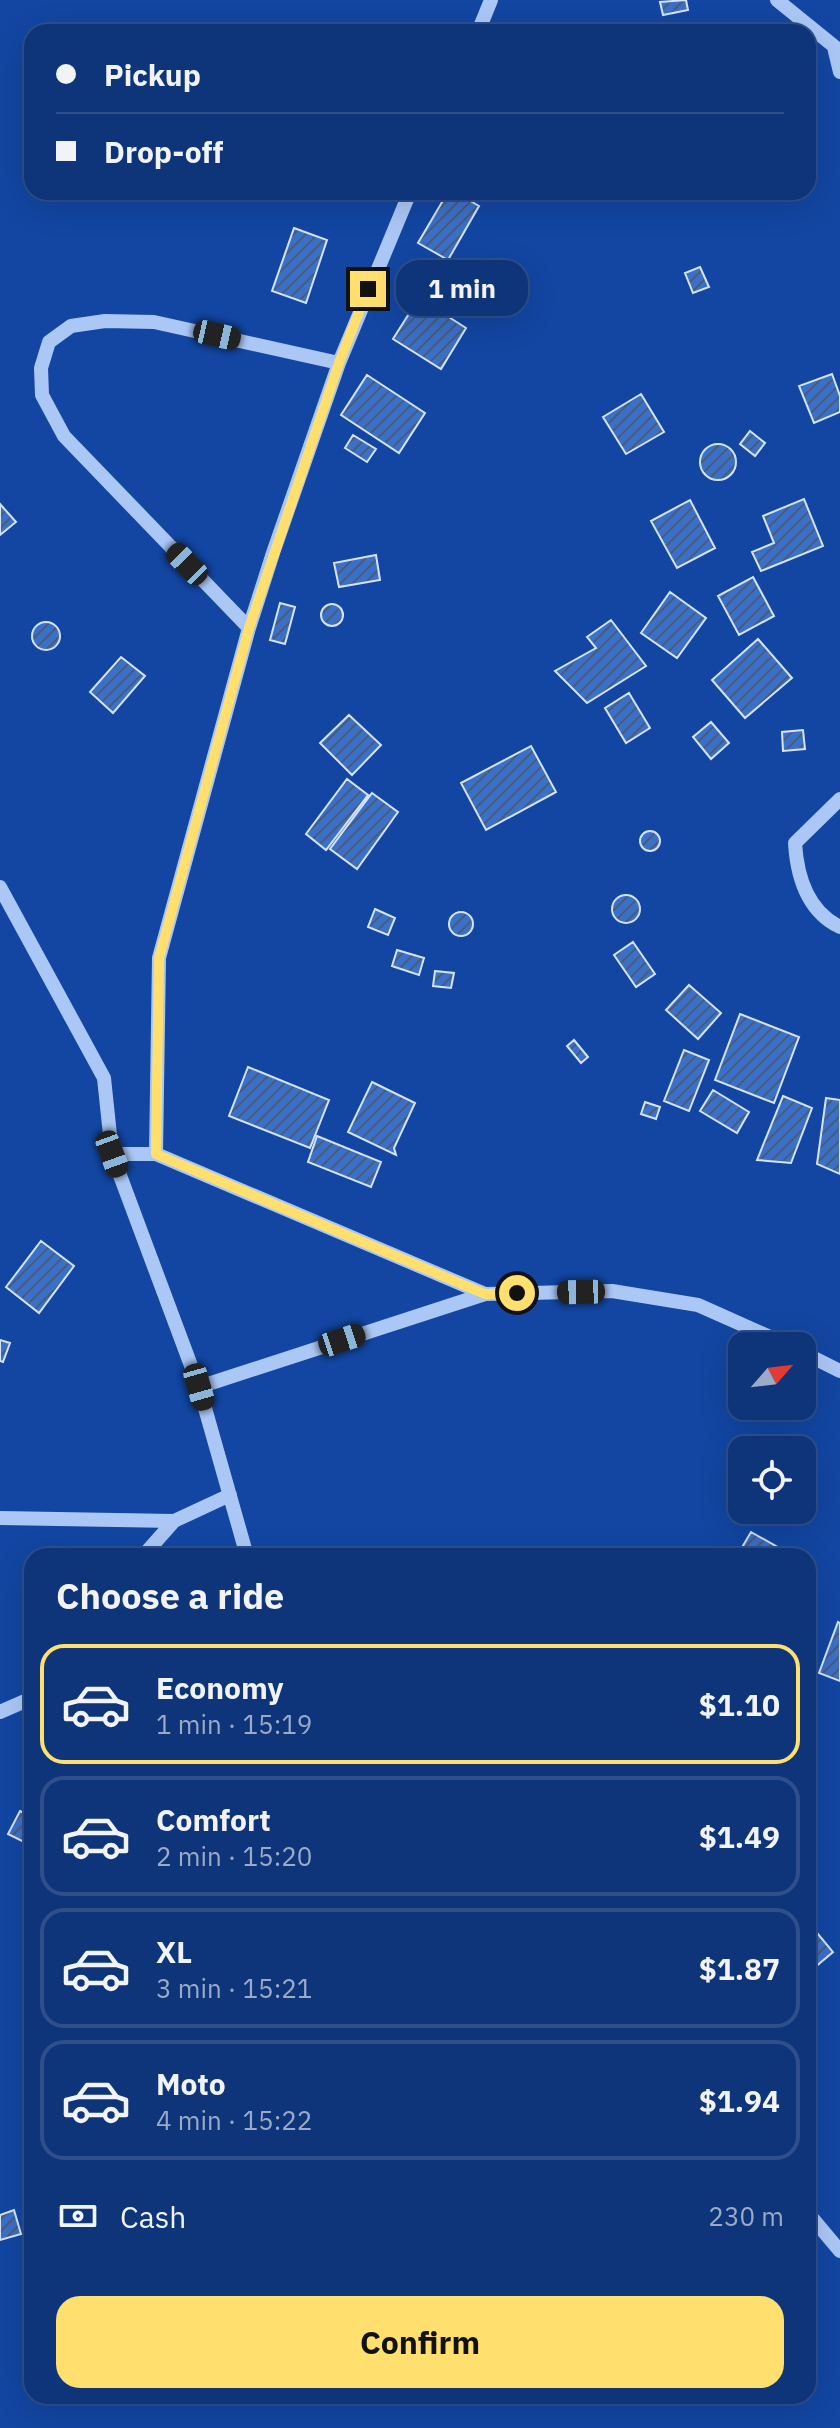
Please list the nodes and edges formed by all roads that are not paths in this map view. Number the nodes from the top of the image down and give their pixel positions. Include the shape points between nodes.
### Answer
1 (491, 0) edge
2 (777, 0) edge
3 (481, 24) edge
4 (806, 24) edge
5 (816, 32) edge
6 (837, 49) edge
7 (840, 72) edge
8 (407, 200) edge
9 (339, 363) junction
10 (249, 628) junction
11 (840, 799) edge
12 (0, 887) edge
13 (840, 927) edge
14 (112, 1154) junction
15 (156, 1154) junction
16 (485, 1294) junction
17 (759, 1332) edge
18 (816, 1359) edge
19 (840, 1371) edge
20 (199, 1387) junction
21 (230, 1495) junction
22 (0, 1518) edge
23 (174, 1521) junction
24 (150, 1548) edge
25 (245, 1548) edge
26 (24, 1702) edge
27 (0, 1712) edge
28 (816, 2222) edge
29 (840, 2251) edge

1 - 3 street
2 - 4 street
5 - 6 street
6 - 7 street
8 - 9 street
9 - 10 street
9 - 10 street via 154,322 71,326 49,342 41,368 42,395 64,436
10 - 15 street via 159,958
11 - 13 street via 795,843 797,876 824,920
12 - 14 street via 104,1078
14 - 15 street
14 - 20 street
15 - 16 street
16 - 17 street via 612,1291 698,1305
16 - 20 street
18 - 19 street
20 - 21 street
21 - 23 street
21 - 25 street
22 - 23 street
23 - 24 street
26 - 27 street
28 - 29 street

